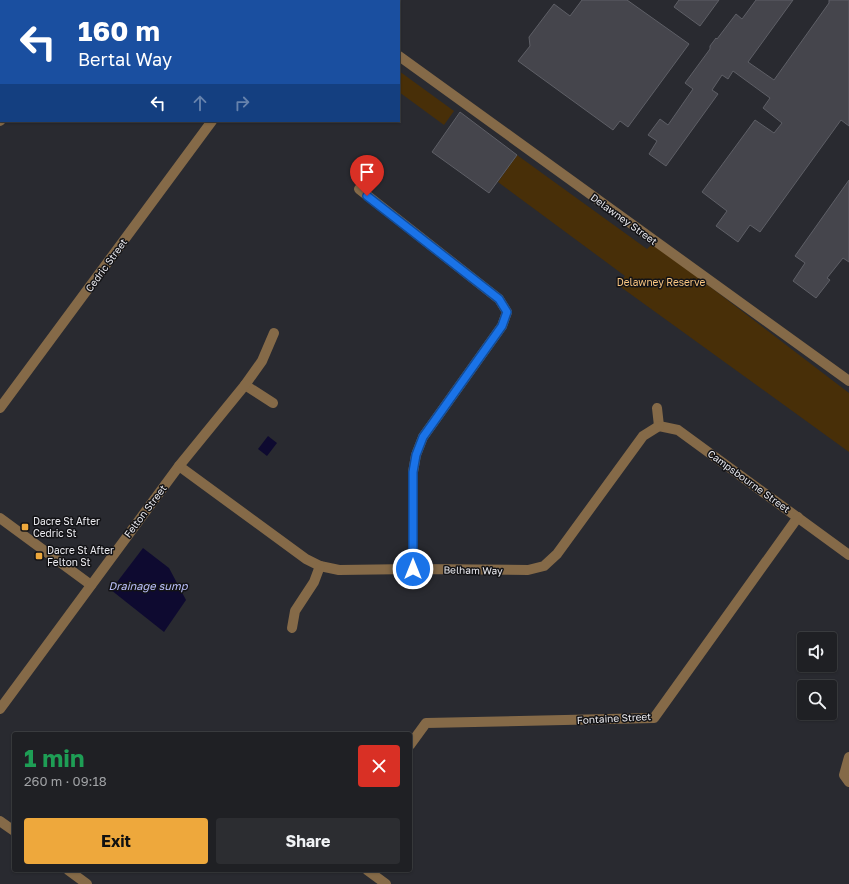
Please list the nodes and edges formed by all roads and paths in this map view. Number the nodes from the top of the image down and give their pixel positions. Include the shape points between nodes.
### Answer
1 (400, 57) edge
2 (211, 122) edge
3 (359, 189) dead end
4 (274, 333) dead end
5 (849, 381) edge
6 (245, 385) junction
7 (273, 403) dead end
8 (0, 408) edge
9 (657, 408) dead end
10 (659, 426) junction
11 (179, 466) junction
12 (798, 517) junction
13 (0, 518) edge
14 (849, 555) edge
15 (320, 566) junction
16 (413, 569) junction
17 (91, 585) junction
18 (292, 628) dead end
19 (0, 709) edge
20 (412, 742) edge
21 (849, 757) edge
22 (849, 782) edge
23 (0, 821) edge
24 (12, 830) edge
25 (71, 872) edge
26 (370, 872) edge
27 (87, 884) edge
28 (386, 884) edge

1 - 5 street, Delawney Street
2 - 8 street, Cedric Street
3 - 16 street via 499,299 507,312 502,326 423,437 416,455 413,472
4 - 6 street, Felton Street via 262,361
6 - 7 street
6 - 11 street, Felton Street
9 - 10 street
10 - 12 street, Campsbourne Street via 678,430
10 - 16 street, Belham Way via 644,436 557,554 544,566 528,570
11 - 15 street, Belham Way via 306,559
11 - 17 street, Felton Street
12 - 14 street, Campsbourne Street
12 - 20 street, Fontaine Street via 654,718 426,723
13 - 17 street
15 - 16 street, Belham Way via 339,570
15 - 18 street via 314,582 295,611
17 - 19 street, Felton Street
21 - 22 street via 844,775
23 - 24 street
25 - 27 street
26 - 28 street

